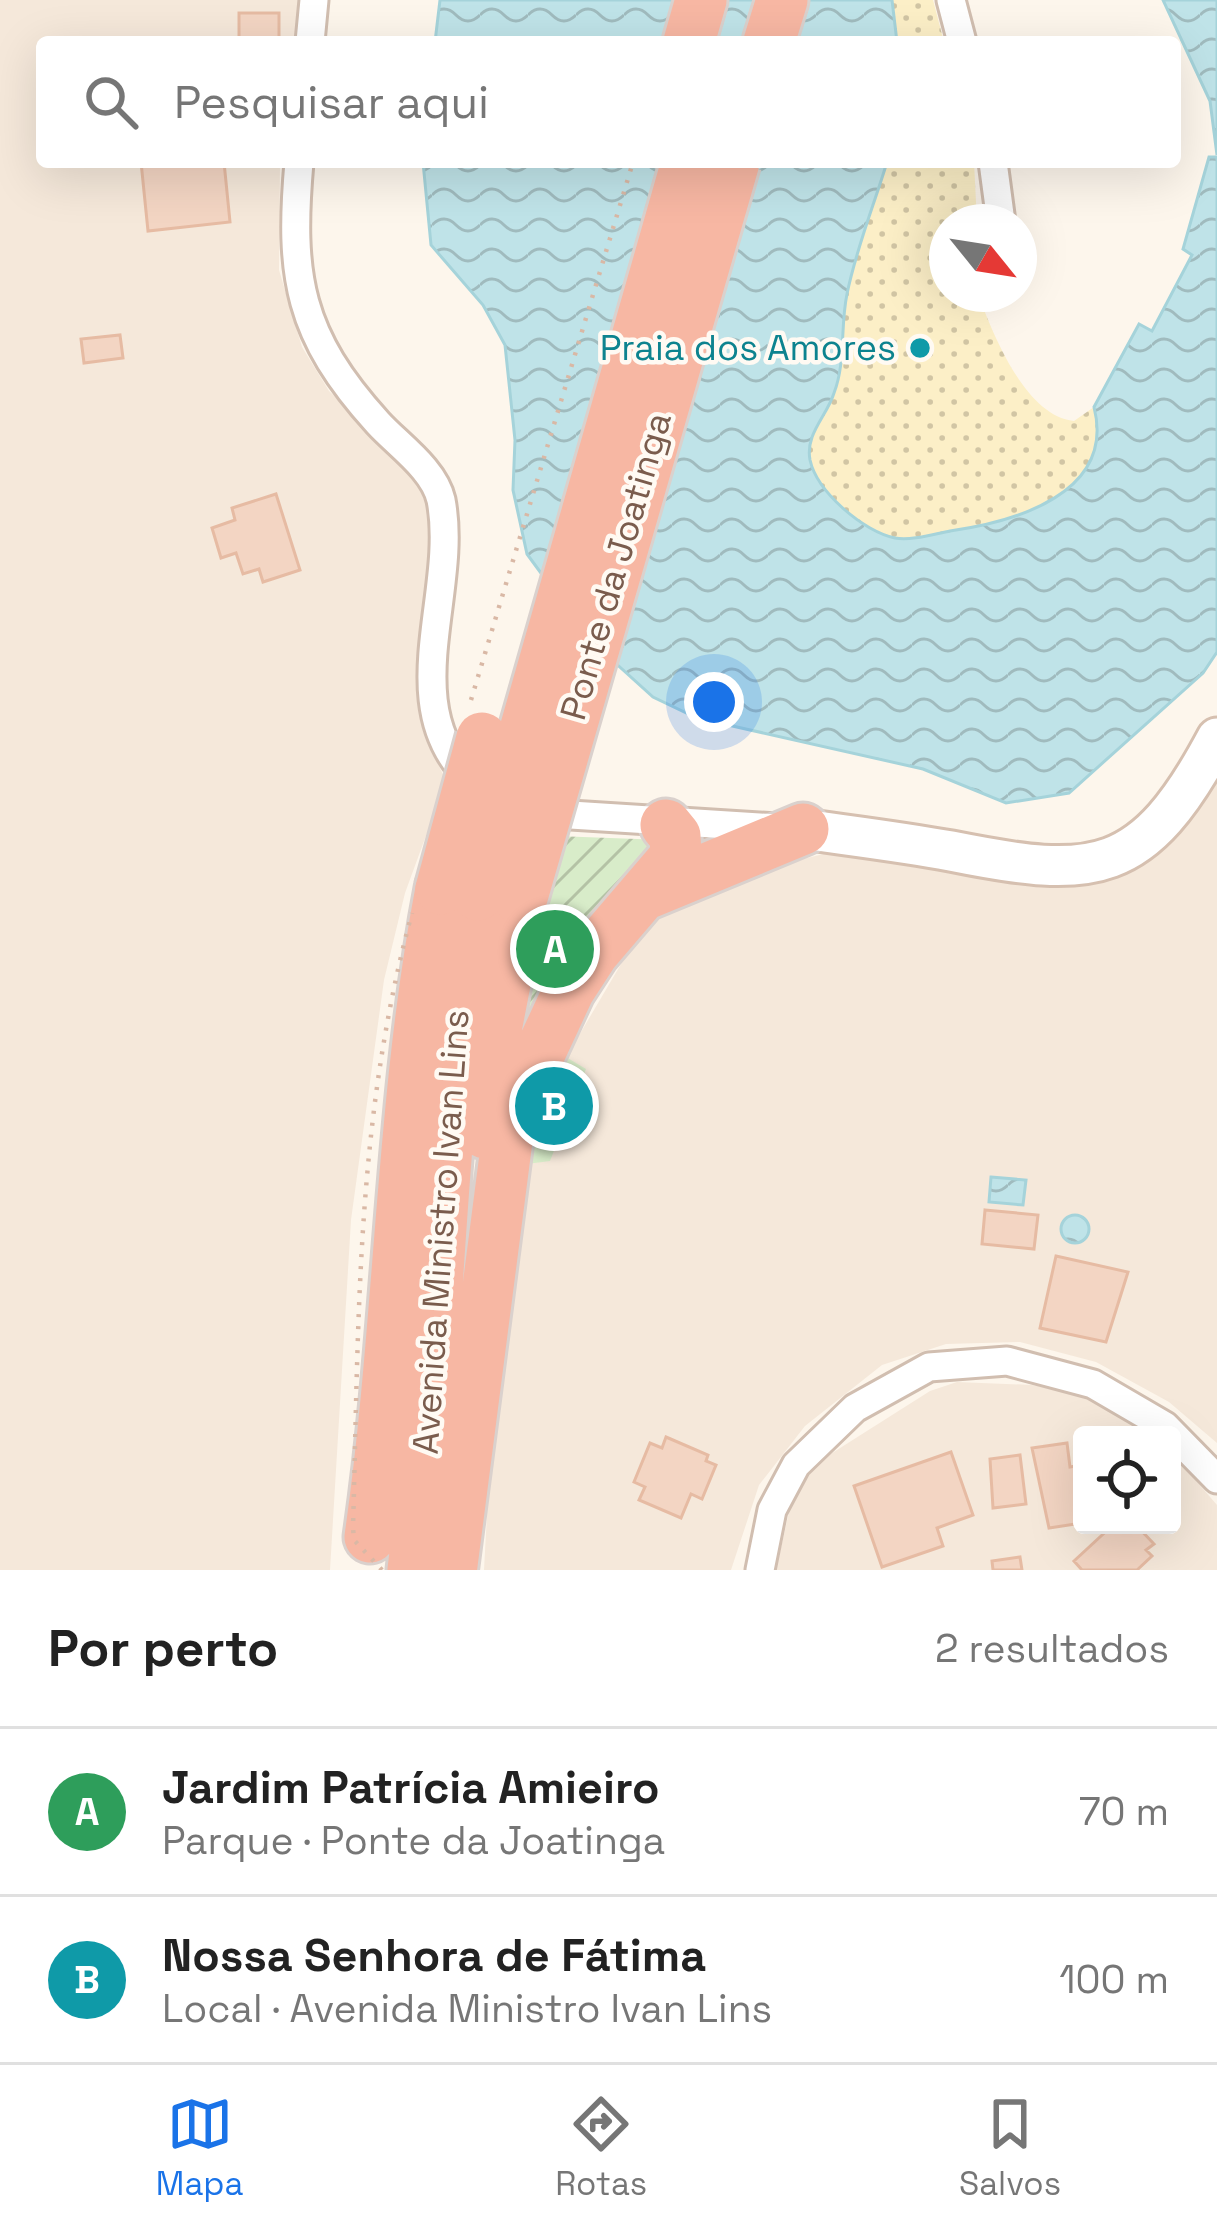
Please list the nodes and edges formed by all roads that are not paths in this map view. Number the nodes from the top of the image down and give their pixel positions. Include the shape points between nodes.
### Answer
1 (314, 0) edge
2 (701, 0) edge
3 (734, 0) edge
4 (782, 0) edge
5 (951, 0) edge
6 (311, 36) edge
7 (691, 36) edge
8 (724, 36) edge
9 (771, 36) edge
10 (960, 36) edge
11 (298, 168) edge
12 (652, 168) edge
13 (685, 168) edge
14 (732, 168) edge
15 (994, 168) edge
16 (999, 204) edge
17 (1217, 739) edge
18 (667, 825) junction
19 (803, 829) junction
20 (646, 894) junction
21 (480, 895) junction
22 (1217, 1479) edge
23 (370, 1537) dead end
24 (439, 1568) edge
25 (760, 1570) edge

1 - 6 street
2 - 7 highway
3 - 8 highway
4 - 9 highway
5 - 10 street
11 - 18 street via 292,242 309,321 340,378 440,494 430,688 438,731 476,784 526,810
12 - 21 highway, bridge
13 - 21 highway, Ponte da Joatinga, bridge
14 - 21 highway, Ponte da Joatinga, bridge
15 - 16 street
17 - 19 street via 1153,832 1094,865 1040,868
18 - 19 street
18 - 20 highway via 676,856
19 - 20 highway
20 - 24 highway via 569,990 510,1118
21 - 23 highway via 413,1059 391,1390
21 - 24 highway, Avenida Ministro Ivan Lins via 455,1042
22 - 25 street via 1166,1426 1093,1384 1007,1361 929,1367 855,1408 796,1465 772,1510

